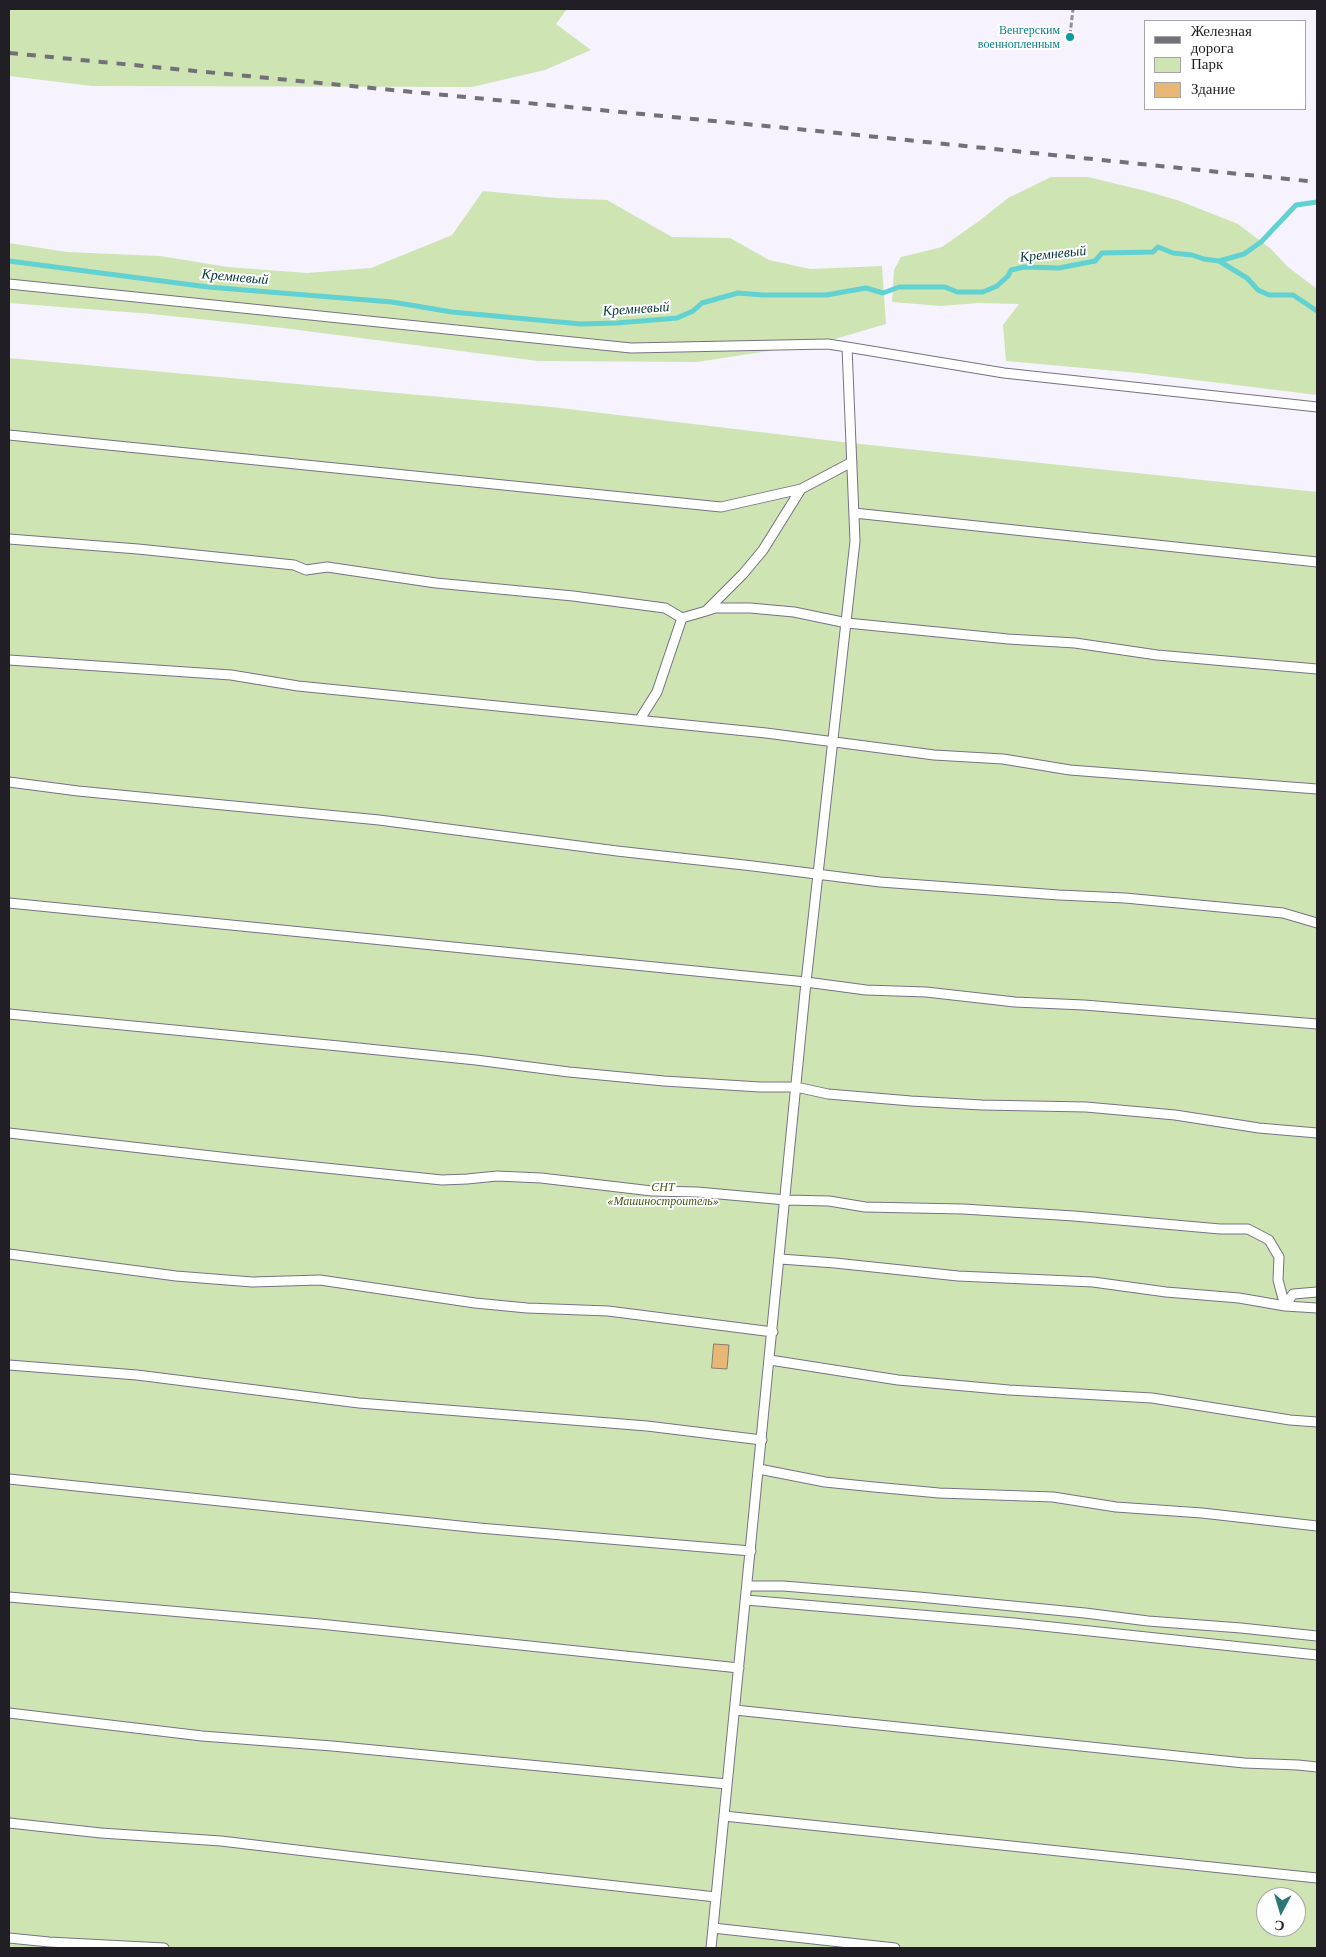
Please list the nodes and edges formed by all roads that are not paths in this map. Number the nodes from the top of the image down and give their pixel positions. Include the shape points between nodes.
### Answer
1 (9, 284) edge
2 (847, 347) junction
3 (1317, 407) edge
4 (9, 435) edge
5 (852, 462) junction
6 (801, 490) junction
7 (854, 513) junction
8 (9, 539) edge
9 (1317, 562) edge
10 (706, 611) junction
11 (682, 618) junction
12 (847, 623) junction
13 (9, 660) edge
14 (1317, 669) edge
15 (640, 719) junction
16 (834, 741) junction
17 (9, 782) edge
18 (1317, 789) edge
19 (819, 875) junction
20 (9, 903) edge
21 (1317, 924) edge
22 (806, 982) junction
23 (9, 1014) edge
24 (1317, 1024) edge
25 (796, 1088) junction
26 (9, 1133) edge
27 (1317, 1133) edge
28 (786, 1200) junction
29 (9, 1254) edge
30 (780, 1259) junction
31 (1317, 1292) edge
32 (1285, 1306) junction
33 (1317, 1308) edge
34 (773, 1332) junction
35 (770, 1360) junction
36 (9, 1365) edge
37 (1317, 1422) edge
38 (762, 1440) junction
39 (759, 1469) junction
40 (9, 1479) edge
41 (1317, 1526) edge
42 (751, 1551) junction
43 (747, 1586) junction
44 (9, 1597) edge
45 (746, 1600) junction
46 (1317, 1636) edge
47 (1317, 1654) edge
48 (739, 1668) junction
49 (735, 1710) junction
50 (9, 1712) edge
51 (1317, 1767) edge
52 (727, 1784) junction
53 (724, 1816) junction
54 (9, 1823) edge
55 (1317, 1878) edge
56 (716, 1897) junction
57 (713, 1928) junction
58 (9, 1938) edge
59 (164, 1948) edge
60 (711, 1948) edge
61 (895, 1948) edge

1 - 2 lane via 631,348 828,344
2 - 3 lane via 1004,373
2 - 5 lane
4 - 6 lane via 721,507
5 - 6 lane
5 - 7 lane
6 - 10 lane via 763,550
7 - 9 lane
7 - 12 lane via 855,541
8 - 11 lane via 294,565 306,570 327,567 665,608
10 - 11 lane
10 - 12 lane via 750,608 794,612
11 - 15 lane via 657,692
12 - 14 lane
12 - 16 lane
13 - 15 lane via 231,675 298,686
15 - 16 lane
16 - 18 lane via 934,755 1003,758 1070,770
16 - 19 lane
17 - 19 lane via 379,820
19 - 21 lane via 1125,898 1283,914
19 - 22 lane
20 - 22 lane
22 - 24 lane via 866,990 926,992 1015,1002
22 - 25 lane
23 - 25 lane via 376,1049 664,1081
25 - 27 lane via 828,1094 982,1105 1096,1108
25 - 28 lane
26 - 28 lane via 433,1179 541,1178 652,1191
28 - 30 lane
28 - 32 lane via 830,1200 865,1207 1007,1212 1248,1229 1270,1240 1280,1257 1278,1280
29 - 34 lane via 243,1282 320,1280 483,1304 608,1310
30 - 32 lane via 958,1276 1093,1282
30 - 34 lane
31 - 32 lane via 1293,1294
32 - 33 lane
34 - 35 lane
35 - 37 lane via 898,1380 1152,1398
35 - 38 lane
36 - 38 lane via 137,1375 359,1403 647,1426
38 - 39 lane
39 - 41 lane via 845,1484 939,1493 1053,1497 1116,1507 1202,1512
39 - 42 lane
40 - 42 lane via 480,1528
42 - 43 lane
43 - 45 lane
43 - 46 lane via 909,1596
44 - 48 lane via 320,1624
45 - 47 lane
45 - 48 lane
48 - 49 lane
49 - 51 lane via 1244,1763
49 - 52 lane
50 - 52 lane via 202,1736
52 - 53 lane
53 - 55 lane
53 - 56 lane
54 - 56 lane via 101,1833 221,1840
56 - 57 lane
57 - 60 lane
57 - 61 lane
58 - 59 lane

